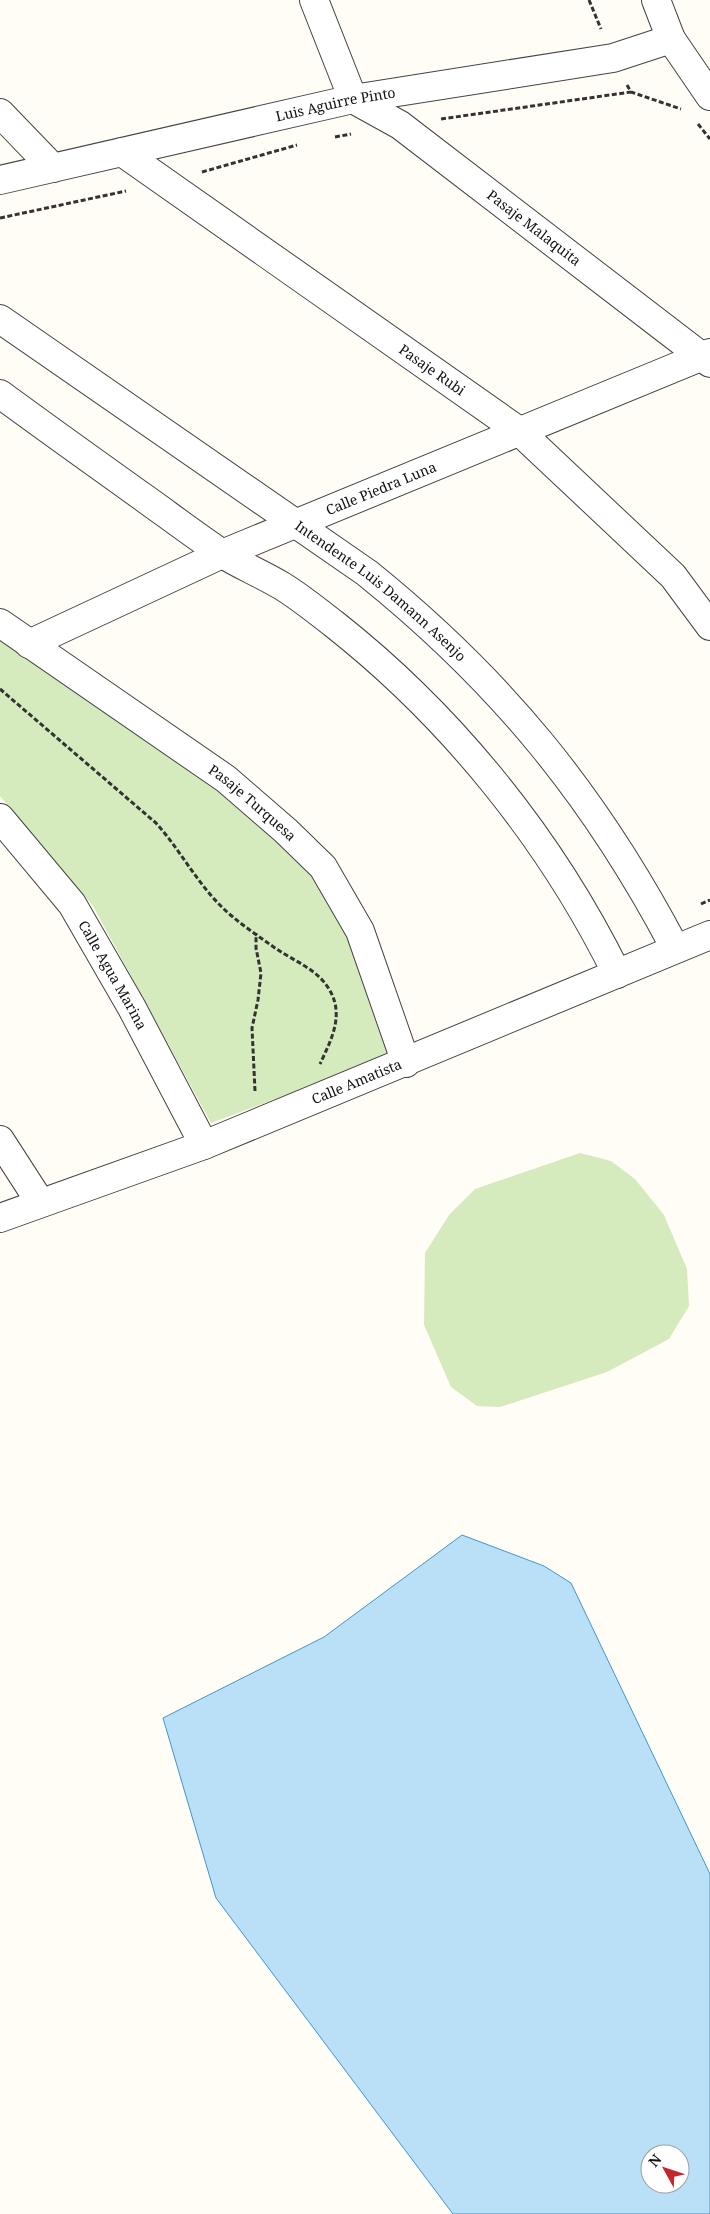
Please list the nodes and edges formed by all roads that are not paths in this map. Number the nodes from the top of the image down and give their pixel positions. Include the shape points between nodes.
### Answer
1 (314, 0) edge
2 (656, 0) edge
3 (671, 39) junction
4 (710, 96) edge
5 (353, 99) junction
6 (0, 112) edge
7 (122, 152) junction
8 (53, 168) junction
9 (0, 180) edge
10 (0, 319) edge
11 (708, 357) edge
12 (0, 394) edge
13 (519, 431) junction
14 (296, 523) junction
15 (222, 554) junction
16 (0, 623) edge
17 (710, 626) edge
18 (29, 644) junction
19 (0, 818) edge
20 (710, 935) edge
21 (675, 948) junction
22 (617, 974) junction
23 (406, 1063) junction
24 (0, 1140) edge
25 (204, 1145) junction
26 (40, 1202) junction
27 (0, 1218) edge

1 - 5 street
2 - 3 street
3 - 4 street
3 - 5 street, Luis Aguirre Pinto via 613,58
5 - 7 street, Luis Aguirre Pinto
5 - 11 street, Pasaje Malaquita via 400,125
6 - 8 street
7 - 8 street, Luis Aguirre Pinto
7 - 13 street, Pasaje Rubi
8 - 9 street, Luis Aguirre Pinto
10 - 14 street, Intendente Luis Damann Asenjo
11 - 13 street, Calle Piedra Luna
12 - 15 street
13 - 14 street, Calle Piedra Luna
13 - 17 street, Pasaje Rubi via 673,576
14 - 15 street, Calle Piedra Luna
14 - 21 street, Intendente Luis Damann Asenjo via 414,611 500,694 585,799 622,855
15 - 18 street, Calle Piedra Luna
15 - 22 street via 282,586 335,625 432,713 521,818 560,875
16 - 18 street, Pasaje Turquesa
18 - 23 street, Pasaje Turquesa via 226,779 323,867 360,931
19 - 25 street, Calle Agua Marina via 72,904 132,1008
20 - 21 street, Calle Amatista
21 - 22 street, Calle Amatista
22 - 23 street, Calle Amatista
23 - 25 street, Calle Amatista
24 - 26 street
25 - 26 street, Calle Amatista
26 - 27 street, Calle Amatista

